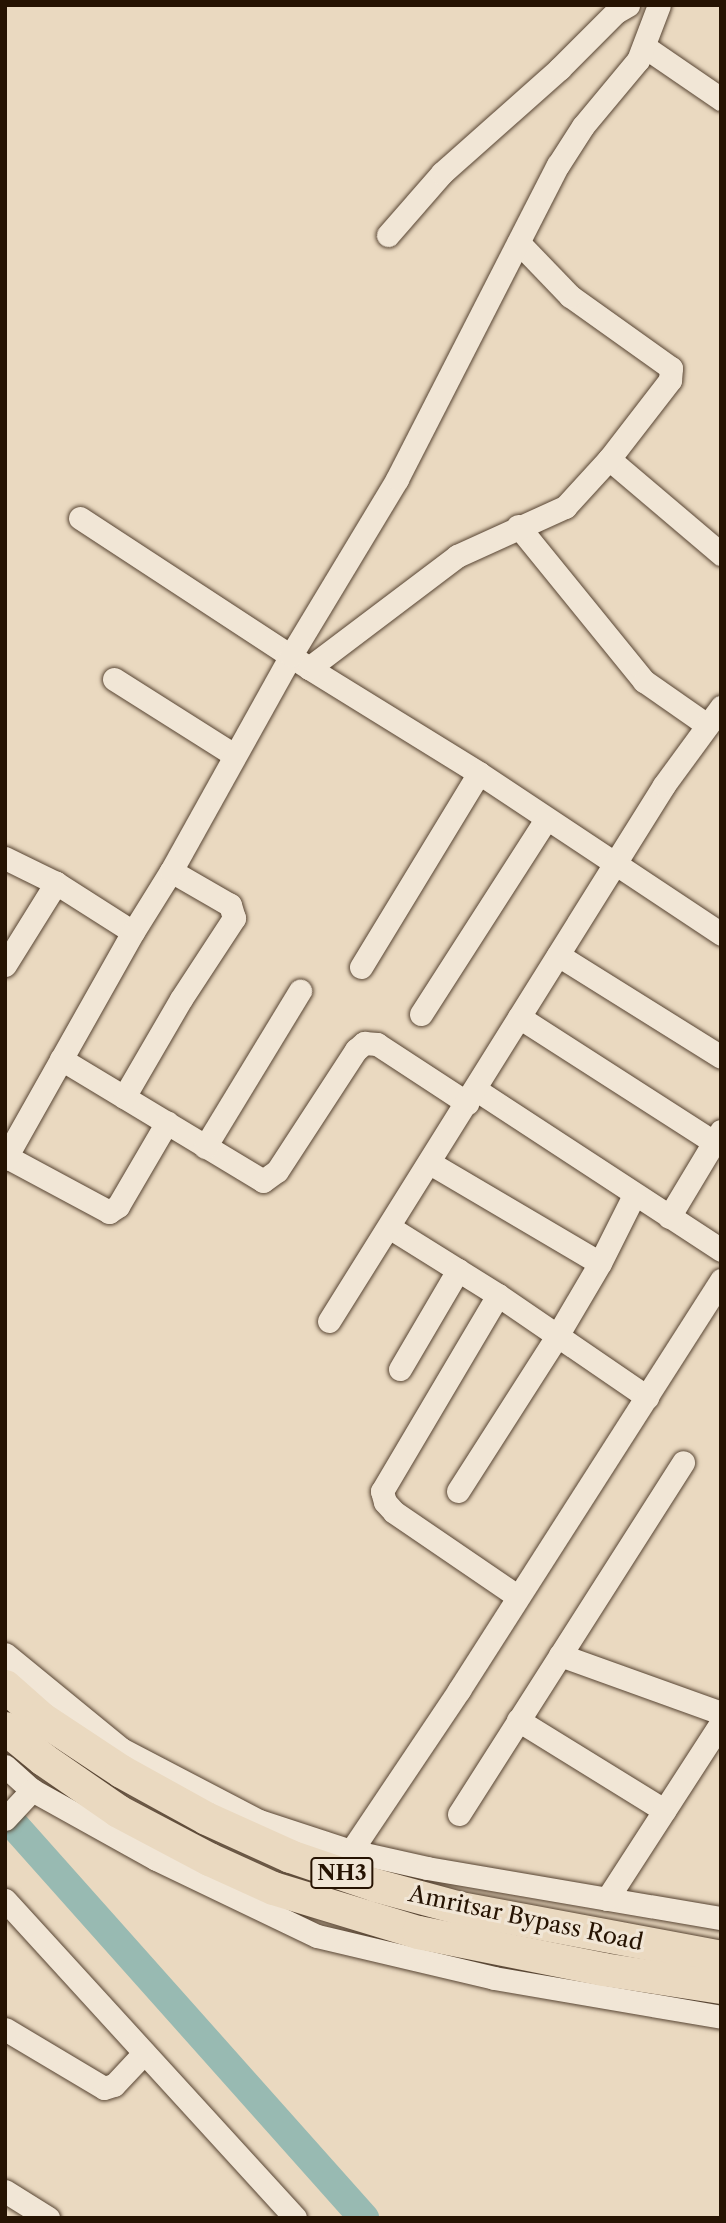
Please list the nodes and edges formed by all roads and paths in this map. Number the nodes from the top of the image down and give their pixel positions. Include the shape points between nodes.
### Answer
1 (628, 5) edge
2 (659, 5) edge
3 (645, 47) junction
4 (721, 99) edge
5 (388, 235) dead end
6 (519, 243) junction
7 (609, 459) junction
8 (80, 518) dead end
9 (517, 526) junction
10 (721, 554) edge
11 (300, 661) junction
12 (114, 679) dead end
13 (721, 707) edge
14 (706, 726) junction
15 (234, 755) junction
16 (480, 773) junction
17 (546, 819) junction
18 (5, 858) edge
19 (615, 864) junction
20 (172, 871) junction
21 (56, 883) junction
22 (133, 932) junction
23 (721, 934) edge
24 (558, 955) junction
25 (5, 965) edge
26 (361, 967) dead end
27 (300, 990) dead end
28 (421, 1014) dead end
29 (519, 1017) junction
30 (721, 1057) edge
31 (61, 1059) junction
32 (471, 1096) junction
33 (124, 1097) junction
34 (167, 1122) junction
35 (717, 1136) edge
36 (205, 1147) junction
37 (6, 1158) edge
38 (430, 1163) junction
39 (634, 1195) junction
40 (669, 1217) junction
41 (389, 1227) junction
42 (721, 1250) edge
43 (600, 1264) junction
44 (458, 1270) junction
45 (721, 1280) edge
46 (498, 1295) junction
47 (329, 1321) dead end
48 (557, 1336) junction
49 (400, 1369) dead end
50 (648, 1397) junction
51 (683, 1462) dead end
52 (458, 1491) dead end
53 (517, 1596) junction
54 (5, 1654) edge
55 (560, 1655) junction
56 (5, 1686) edge
57 (721, 1713) edge
58 (518, 1720) junction
59 (721, 1723) edge
60 (5, 1728) edge
61 (5, 1766) edge
62 (29, 1794) junction
63 (664, 1810) junction
64 (459, 1814) dead end
65 (5, 1819) edge
66 (351, 1851) junction
67 (607, 1899) junction
68 (5, 1900) edge
69 (721, 1919) edge
70 (721, 1957) edge
71 (721, 1987) edge
72 (721, 2017) edge
73 (5, 2029) edge
74 (144, 2053) junction
75 (5, 2192) edge
76 (32, 2214) edge
77 (295, 2218) edge

1 - 5 street via 442,173
2 - 3 street
3 - 4 street
3 - 6 street via 569,145
6 - 7 street via 569,296 671,368 670,380
6 - 11 street
7 - 9 street via 565,507
7 - 10 street
8 - 11 street
9 - 11 street via 457,556
9 - 14 street via 644,681
11 - 15 street
11 - 16 street
12 - 15 street
13 - 14 street
14 - 19 street
15 - 20 street
16 - 17 street
16 - 26 street
17 - 19 street
17 - 28 street
18 - 21 street
19 - 23 street
19 - 24 street
20 - 22 street
20 - 33 street via 230,905 234,918
21 - 22 street
21 - 25 street
22 - 31 street
24 - 29 street
24 - 30 street
27 - 36 street
29 - 32 street
29 - 35 street
31 - 33 street
31 - 37 street
32 - 36 street via 377,1044 364,1042 269,1180 257,1179
32 - 38 street
32 - 39 street
33 - 34 street
34 - 36 street
34 - 37 street via 118,1206 109,1212
35 - 40 street
38 - 41 street
38 - 43 street
39 - 40 street
39 - 43 street
40 - 42 street
41 - 44 street
41 - 47 street
43 - 48 street
44 - 46 street
44 - 49 street
45 - 50 street
46 - 48 street
46 - 53 street via 382,1491 394,1511
48 - 50 street
48 - 52 street
50 - 53 street
51 - 55 street
53 - 66 street
54 - 66 street via 121,1749 259,1821
55 - 57 street
55 - 58 street
56 - 70 highway, Amritsar Bypass Road / NH3 via 41,1718 121,1771 206,1818 290,1856 460,1908
58 - 63 street
58 - 64 street
59 - 63 street
60 - 71 highway, Amritsar Bypass Road / NH3 via 118,1811 272,1888 418,1932
61 - 62 street
62 - 65 street
62 - 72 street via 317,1936 494,1978
63 - 67 street
66 - 67 street
67 - 69 street
68 - 74 street
73 - 74 street via 104,2088 114,2085
74 - 77 street
75 - 76 street

